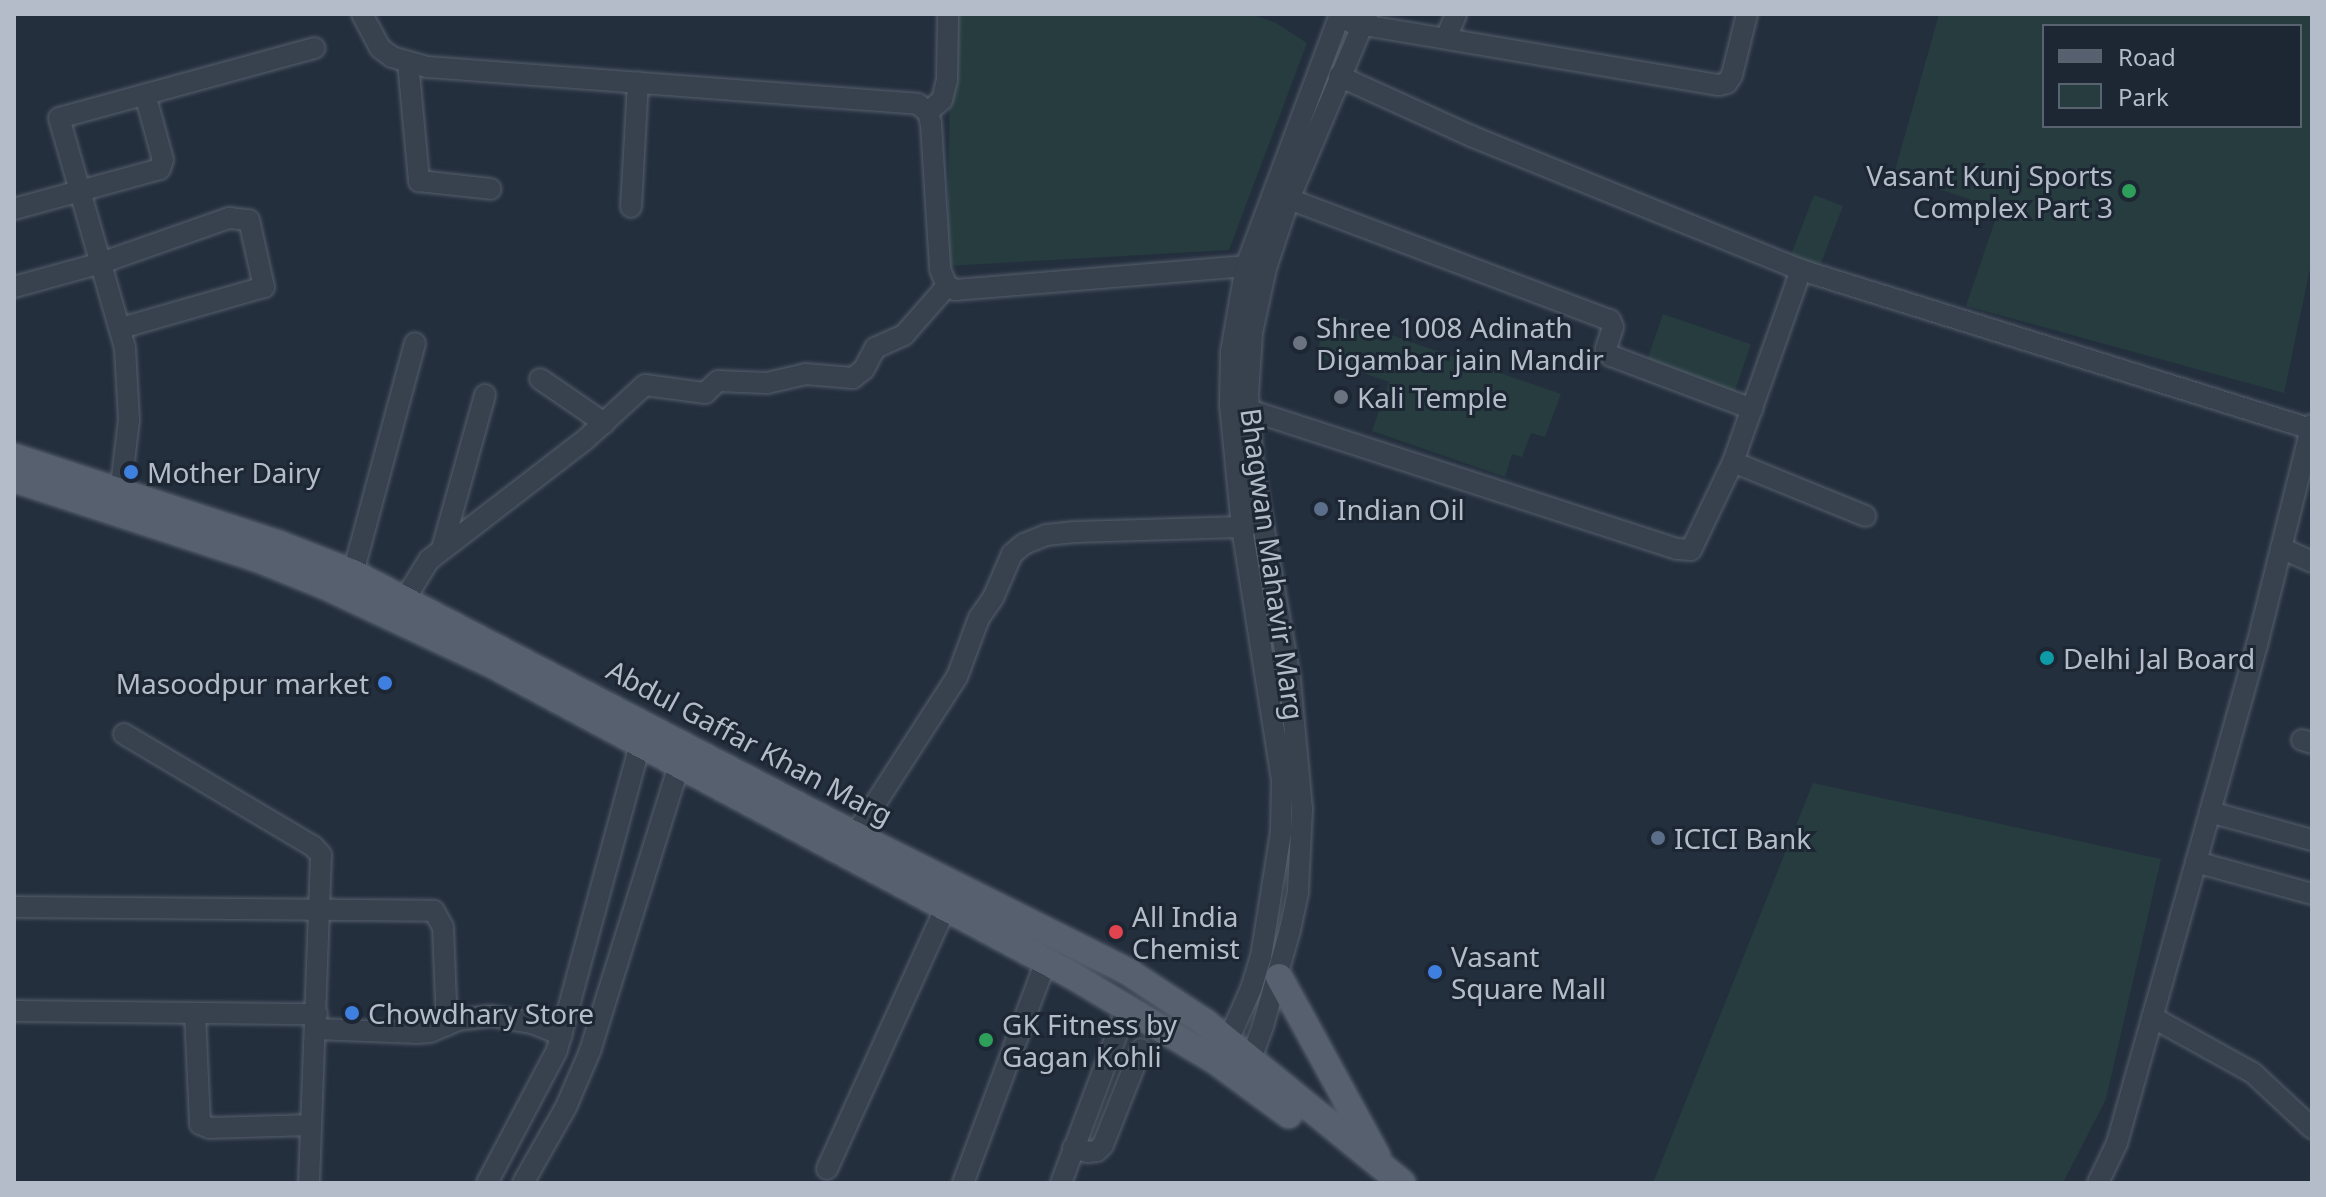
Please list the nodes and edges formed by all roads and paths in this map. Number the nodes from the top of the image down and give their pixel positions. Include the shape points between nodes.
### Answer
1 (362, 14) edge
2 (948, 14) edge
3 (1456, 14) edge
4 (1747, 14) edge
5 (1334, 16) edge
6 (1364, 20) edge
7 (1446, 38) junction
8 (315, 48) dead end
9 (408, 62) junction
10 (1339, 76) junction
11 (638, 82) junction
12 (145, 94) junction
13 (928, 112) junction
14 (491, 189) dead end
15 (79, 191) junction
16 (1289, 199) junction
17 (631, 207) dead end
18 (14, 209) edge
19 (101, 263) junction
20 (1246, 266) junction
21 (1801, 270) junction
22 (947, 286) junction
23 (14, 287) edge
24 (121, 328) junction
25 (415, 343) dead end
26 (540, 379) dead end
27 (485, 395) dead end
28 (1752, 409) junction
29 (1249, 410) junction
30 (604, 423) junction
31 (2312, 427) edge
32 (14, 457) edge
33 (1733, 462) junction
34 (14, 479) edge
35 (120, 495) junction
36 (1865, 516) dead end
37 (1252, 524) junction
38 (2281, 548) junction
39 (442, 549) junction
40 (2312, 562) edge
41 (353, 573) junction
42 (405, 599) junction
43 (124, 734) dead end
44 (640, 745) junction
45 (679, 766) junction
46 (2210, 812) junction
47 (855, 835) junction
48 (2312, 840) edge
49 (2196, 862) junction
50 (2312, 894) edge
51 (14, 907) edge
52 (946, 907) junction
53 (322, 909) junction
54 (1046, 961) junction
55 (1279, 977) junction
56 (1127, 1007) junction
57 (14, 1011) edge
58 (195, 1013) junction
59 (2152, 1017) junction
60 (316, 1022) junction
61 (447, 1025) junction
62 (562, 1035) junction
63 (1141, 1049) dead end
64 (1234, 1059) junction
65 (311, 1125) junction
66 (2312, 1128) edge
67 (1073, 1148) junction
68 (827, 1169) dead end
69 (1386, 1178) edge
70 (309, 1183) edge
71 (487, 1183) edge
72 (523, 1183) edge
73 (963, 1183) edge
74 (1061, 1183) edge
75 (2098, 1183) edge

1 - 9 street via 380,48
2 - 13 street via 947,80 942,100
3 - 7 street
4 - 7 street via 1732,75 1719,85
5 - 6 street
5 - 20 street, Bhagwan Mahavir Marg
6 - 7 street
6 - 10 street, Bhagwan Mahavir Marg
8 - 12 street
9 - 11 street
9 - 14 street via 419,181
10 - 16 street, Bhagwan Mahavir Marg
10 - 21 street via 1471,136
11 - 13 street via 911,102
11 - 17 street
12 - 15 street via 162,166
12 - 15 street via 59,118
13 - 22 street via 940,269
15 - 18 street
15 - 19 street
16 - 28 street via 1610,320 1606,349 1611,356
16 - 29 street, Bhagwan Mahavir Marg via 1255,313
19 - 23 street
19 - 24 street
19 - 24 street via 229,218 245,217 252,227 264,287
20 - 22 street via 970,291
20 - 37 street, Bhagwan Mahavir Marg via 1230,380
21 - 28 street
21 - 31 street
22 - 30 street via 904,335 875,348 853,378 805,374 772,382 718,381 705,393 645,385
24 - 35 street via 129,420
25 - 41 street
26 - 30 street
27 - 39 street
28 - 33 street
29 - 33 street via 1683,550 1696,546
29 - 37 street, Bhagwan Mahavir Marg
30 - 39 street
31 - 38 street
32 - 35 main road, Abdul Gaffar Khan Marg
33 - 36 street
34 - 44 main road, Abdul Gaffar Khan Marg via 323,585 493,665
35 - 41 main road, Abdul Gaffar Khan Marg via 279,544
37 - 47 street via 1075,532 1024,544 1012,554 979,618 957,677
37 - 55 street, Bhagwan Mahavir Marg via 1288,665 1301,778 1298,891
37 - 64 street, Bhagwan Mahavir Marg via 1279,753 1281,832 1261,957
38 - 40 street
38 - 46 street
39 - 42 street
41 - 42 main road, Abdul Gaffar Khan Marg
42 - 47 main road, Abdul Gaffar Khan Marg
43 - 53 street via 313,846 323,865
44 - 45 main road, Abdul Gaffar Khan Marg
44 - 62 street
45 - 52 main road, Abdul Gaffar Khan Marg
45 - 72 street via 590,1051
46 - 48 street
46 - 49 street
47 - 64 main road, Abdul Gaffar Khan Marg via 1130,973
49 - 50 street
49 - 59 street
51 - 53 street
52 - 54 main road, Abdul Gaffar Khan Marg
52 - 68 street
53 - 60 street
53 - 61 street via 437,913 443,927
54 - 56 main road, Abdul Gaffar Khan Marg
54 - 73 street
55 - 64 street, Bhagwan Mahavir Marg
55 - 69 main road
56 - 64 main road, Abdul Gaffar Khan Marg
56 - 67 street
57 - 58 street
58 - 60 street
58 - 65 street via 200,1124
59 - 66 street via 2253,1073
59 - 75 street via 2117,1143
60 - 61 street via 417,1033
60 - 65 street
61 - 62 street via 491,1016
62 - 71 street via 548,1072
63 - 67 street via 1103,1145 1088,1152
64 - 69 main road, Abdul Gaffar Khan Marg
65 - 70 street
67 - 74 street

